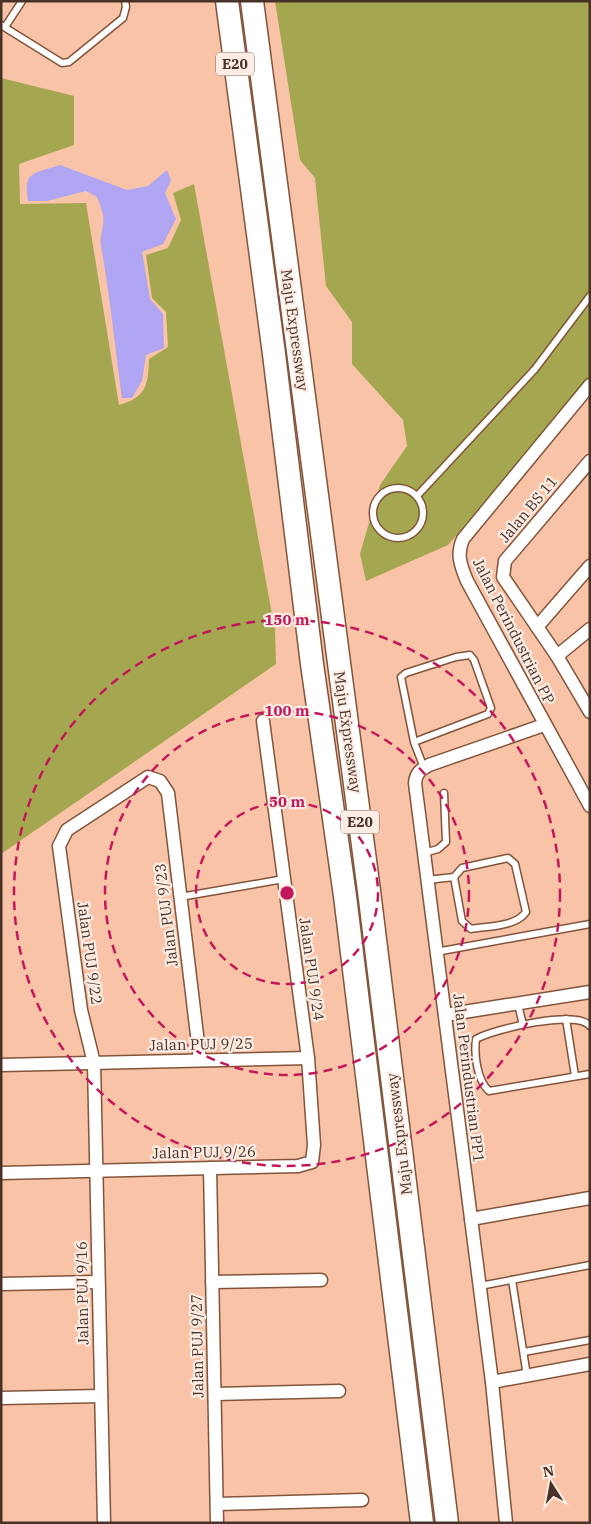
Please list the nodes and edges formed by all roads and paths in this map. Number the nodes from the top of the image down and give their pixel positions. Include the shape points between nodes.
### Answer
1 (22, 1) edge
2 (125, 1) edge
3 (227, 1) edge
4 (252, 1) edge
5 (3, 26) edge
6 (590, 296) edge
7 (590, 385) edge
8 (590, 461) edge
9 (416, 496) junction
10 (590, 566) edge
11 (537, 627) junction
12 (590, 629) edge
13 (556, 656) junction
14 (590, 712) edge
15 (263, 722) dead end
16 (544, 724) junction
17 (414, 742) junction
18 (424, 768) junction
19 (148, 777) joint
20 (444, 793) dead end
21 (590, 806) edge
22 (424, 853) junction
23 (454, 876) junction
24 (284, 879) junction
25 (426, 880) junction
26 (180, 897) junction
27 (590, 924) edge
28 (436, 952) junction
29 (590, 992) edge
30 (518, 1004) junction
31 (445, 1015) junction
32 (566, 1019) junction
33 (523, 1025) junction
34 (590, 1026) edge
35 (308, 1058) junction
36 (200, 1060) junction
37 (94, 1063) junction
38 (1, 1065) edge
39 (590, 1074) edge
40 (575, 1076) junction
41 (312, 1162) joint
42 (210, 1168) junction
43 (96, 1170) junction
44 (1, 1173) edge
45 (590, 1198) edge
46 (471, 1219) junction
47 (590, 1265) edge
48 (321, 1280) dead end
49 (512, 1280) junction
50 (98, 1282) junction
51 (212, 1282) junction
52 (1, 1284) edge
53 (480, 1286) junction
54 (590, 1340) edge
55 (524, 1352) junction
56 (590, 1364) edge
57 (527, 1376) junction
58 (492, 1382) junction
59 (339, 1391) dead end
60 (214, 1394) junction
61 (101, 1396) junction
62 (1, 1398) edge
63 (362, 1500) dead end
64 (217, 1504) junction
65 (104, 1523) edge
66 (217, 1523) edge
67 (422, 1523) edge
68 (447, 1523) edge
69 (506, 1523) edge

1 - 5 lane
2 - 5 lane via 124,18 69,62 62,64
3 - 67 highway, Maju Expressway / E20 via 345,896
4 - 68 highway, Maju Expressway / E20 via 370,891
6 - 9 lane via 535,369
7 - 16 street, Jalan Perindustrian PP via 463,539 458,550 468,581
8 - 11 street, Jalan BS 11 via 505,561 503,577
9 - 9 lane via 422,505 423,516 412,534 403,538 382,534 372,516 373,505 383,493 398,488
10 - 11 street
11 - 13 street, Jalan BS 11
12 - 13 street
13 - 14 street, Jalan BS 11
15 - 24 street, Jalan PUJ 9/24
16 - 18 street
16 - 21 street, Jalan Perindustrian PP
17 - 17 lane via 401,677 470,655 491,708 488,714
17 - 18 lane
18 - 22 street, Jalan Perindustrian PP1 via 416,775 414,783
19 - 26 street, Jalan PUJ 9/23 via 160,782 168,793
19 - 37 street, Jalan PUJ 9/22 via 67,830 59,846 81,1010
20 - 22 lane via 446,842 438,849
22 - 25 street, Jalan Perindustrian PP1
23 - 23 lane via 462,868 508,858 512,860 526,912 513,922 471,930 462,921
23 - 25 lane
24 - 26 lane
24 - 35 street, Jalan PUJ 9/24
25 - 28 street, Jalan Perindustrian PP1
26 - 36 street, Jalan PUJ 9/23
27 - 28 lane
28 - 31 street, Jalan Perindustrian PP1
29 - 30 street
30 - 31 street
30 - 33 lane
31 - 46 street, Jalan Perindustrian PP1
32 - 33 lane
32 - 34 lane via 579,1019
32 - 40 lane
33 - 40 lane via 493,1031 476,1039 474,1051 483,1086 494,1091
35 - 36 street, Jalan PUJ 9/25
35 - 41 street, Jalan PUJ 9/24 via 314,1145
36 - 37 street, Jalan PUJ 9/25
37 - 38 street, Jalan PUJ 9/25
37 - 43 street, Jalan PUJ 9/16
39 - 40 lane
41 - 42 street, Jalan PUJ 9/26 via 298,1166
42 - 43 street, Jalan PUJ 9/26
42 - 51 street, Jalan PUJ 9/27
43 - 44 street, Jalan PUJ 9/26
43 - 50 street, Jalan PUJ 9/16
45 - 46 street
46 - 53 street, Jalan Perindustrian PP1
47 - 49 lane
48 - 51 street
49 - 53 lane
49 - 55 lane
50 - 52 street
50 - 61 street, Jalan PUJ 9/16
51 - 60 street, Jalan PUJ 9/27
53 - 58 street, Jalan Perindustrian PP1
54 - 55 lane
55 - 57 lane
56 - 57 street
57 - 58 street
58 - 69 street, Jalan Perindustrian PP1
59 - 60 street
60 - 64 street, Jalan PUJ 9/27
61 - 62 street
61 - 65 street, Jalan PUJ 9/16
63 - 64 street
64 - 66 street, Jalan PUJ 9/27

